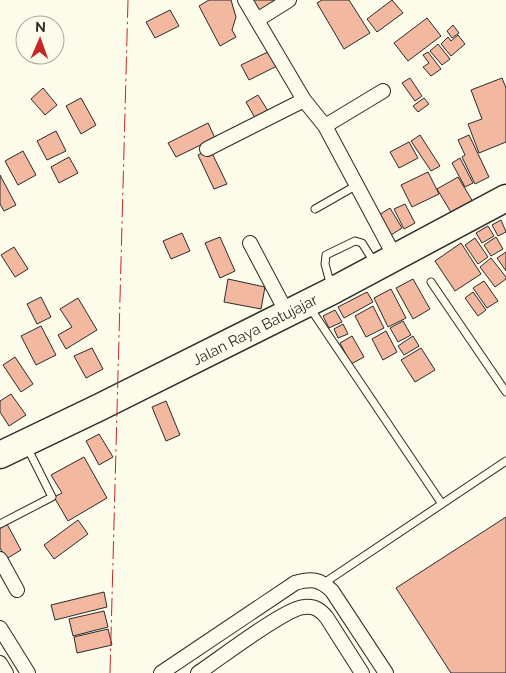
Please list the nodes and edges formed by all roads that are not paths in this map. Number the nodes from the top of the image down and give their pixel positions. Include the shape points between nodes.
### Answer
1 (246, 0) edge
2 (289, 0) edge
3 (257, 20) junction
4 (383, 91) dead end
5 (304, 100) junction
6 (325, 126) junction
7 (207, 149) dead end
8 (357, 185) junction
9 (506, 198) edge
10 (315, 209) dead end
11 (250, 243) dead end
12 (386, 262) junction
13 (431, 282) dead end
14 (332, 291) junction
15 (297, 309) junction
16 (506, 392) edge
17 (24, 442) junction
18 (0, 455) edge
19 (506, 461) edge
20 (442, 504) junction
21 (0, 524) edge
22 (0, 559) edge
23 (324, 583) junction
24 (17, 590) dead end
25 (0, 628) edge
26 (0, 663) edge
27 (6, 673) edge
28 (28, 673) edge
29 (161, 673) edge
30 (198, 673) edge
31 (362, 673) edge
32 (386, 673) edge

1 - 3 street
2 - 3 street
3 - 5 street
4 - 6 street
5 - 6 street
5 - 7 street
6 - 8 street
8 - 10 lane
8 - 12 street
9 - 12 highway, Jalan Raya Batujajar
11 - 15 street
12 - 14 highway, Jalan Raya Batujajar
12 - 14 lane via 355,241 326,255 324,264
13 - 16 lane
14 - 15 highway, Jalan Raya Batujajar
15 - 17 highway, Jalan Raya Batujajar
15 - 20 lane
17 - 18 highway, Jalan Raya Batujajar
17 - 21 lane via 52,497
19 - 20 lane
20 - 23 lane
22 - 24 street
23 - 29 street via 304,580 295,583
23 - 32 street
25 - 28 street
26 - 27 street
30 - 31 street via 285,614 311,606 320,609 327,618

